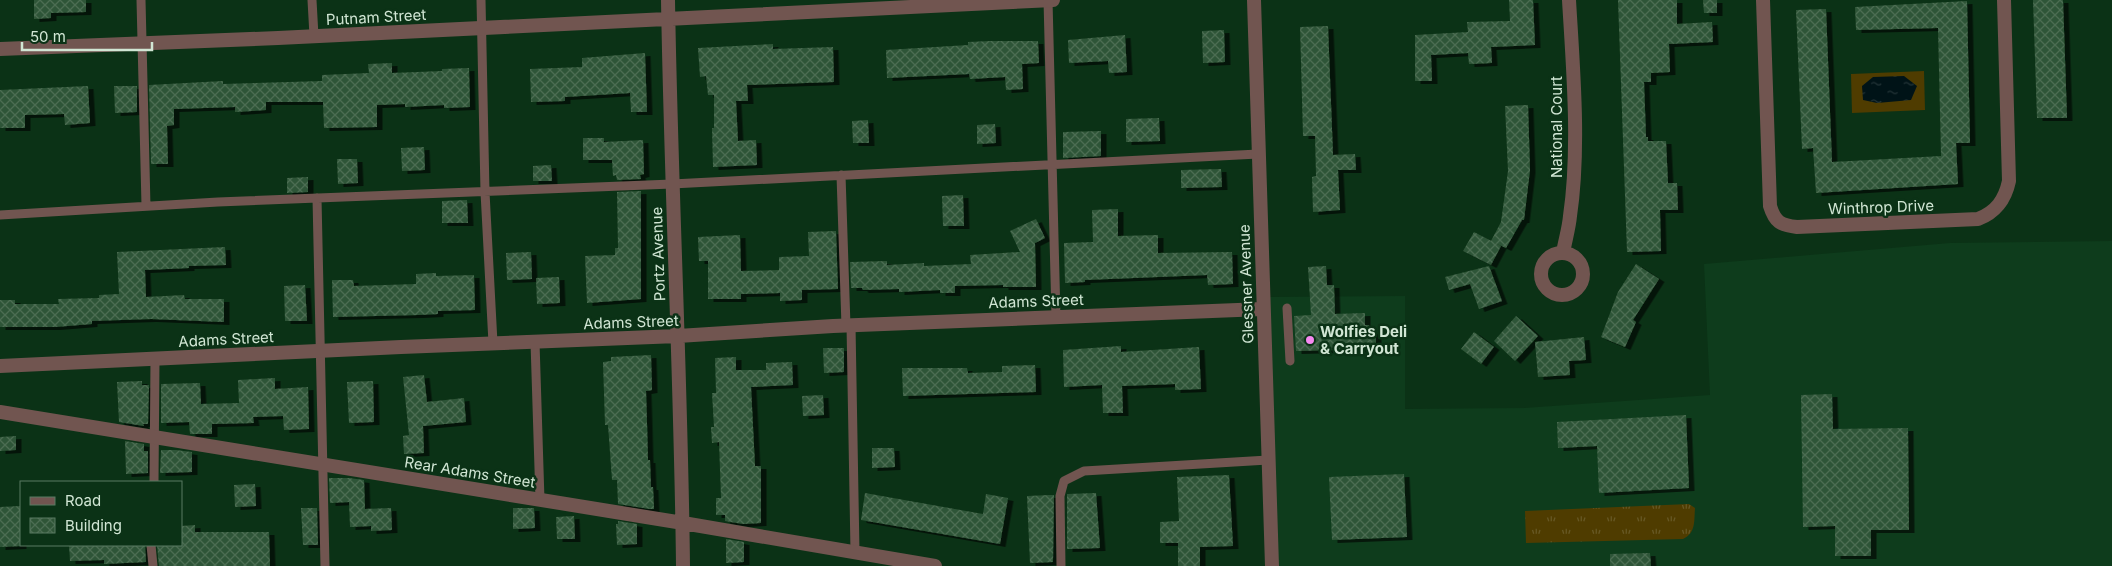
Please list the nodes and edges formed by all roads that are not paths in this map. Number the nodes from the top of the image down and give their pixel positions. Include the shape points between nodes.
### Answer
1 (141, 0) edge
2 (312, 0) edge
3 (481, 0) edge
4 (668, 0) edge
5 (1048, 0) edge
6 (1053, 0) edge
7 (1254, 0) edge
8 (1569, 0) edge
9 (1763, 0) edge
10 (2004, 0) edge
11 (668, 19) junction
12 (482, 28) junction
13 (314, 36) junction
14 (142, 44) junction
15 (0, 49) edge
16 (1258, 154) junction
17 (1053, 164) junction
18 (841, 175) junction
19 (672, 184) junction
20 (485, 192) junction
21 (317, 198) junction
22 (146, 206) junction
23 (0, 215) edge
24 (1563, 253) dead end
25 (1287, 308) dead end
26 (1264, 309) junction
27 (1056, 317) junction
28 (849, 325) junction
29 (678, 336) junction
30 (535, 342) junction
31 (492, 343) junction
32 (319, 351) junction
33 (154, 359) junction
34 (1290, 361) dead end
35 (0, 366) edge
36 (0, 412) edge
37 (155, 437) junction
38 (1268, 460) junction
39 (323, 464) junction
40 (154, 481) edge
41 (540, 500) junction
42 (683, 523) junction
43 (151, 546) edge
44 (855, 552) junction
45 (152, 566) edge
46 (325, 566) edge
47 (683, 566) edge
48 (935, 566) edge
49 (1061, 566) edge
50 (1272, 566) edge

1 - 14 lane
2 - 13 lane
3 - 12 lane
4 - 11 street, Portz Avenue
5 - 6 street, Putnam Street
5 - 11 street, Putnam Street
5 - 17 lane
7 - 16 street, Glessner Avenue
8 - 24 street, National Court via 1574,168
9 - 10 street, Winthrop Drive via 1770,206 1774,218 1784,225 1797,227 1978,219 1999,205 2009,181
11 - 12 street, Putnam Street
11 - 19 street, Portz Avenue
12 - 13 street, Putnam Street
12 - 20 lane
13 - 14 street, Putnam Street
14 - 15 street, Putnam Street
14 - 22 lane
16 - 17 lane
16 - 26 street, Glessner Avenue
17 - 18 lane
17 - 27 lane
18 - 19 lane
18 - 28 lane
19 - 20 lane
19 - 29 street, Portz Avenue
20 - 21 lane
20 - 31 lane
21 - 22 lane
21 - 32 lane
22 - 23 lane
25 - 34 lane
26 - 27 street, Adams Street
26 - 38 street, Glessner Avenue
27 - 28 street, Adams Street
28 - 29 street, Adams Street
28 - 44 lane
29 - 30 street, Adams Street
29 - 42 street, Portz Avenue
30 - 31 street, Adams Street
30 - 41 lane
31 - 32 street, Adams Street
32 - 33 street, Adams Street
32 - 39 lane
33 - 35 street, Adams Street
33 - 37 lane
36 - 37 street, Rear Adams Street
37 - 39 street, Rear Adams Street
37 - 40 lane
38 - 49 lane via 1084,471 1064,481 1060,496
38 - 50 street, Glessner Avenue
39 - 41 street, Rear Adams Street
39 - 46 lane
41 - 42 street, Rear Adams Street
42 - 44 street, Rear Adams Street
42 - 47 street, Portz Avenue
43 - 45 lane
44 - 48 street, Rear Adams Street

